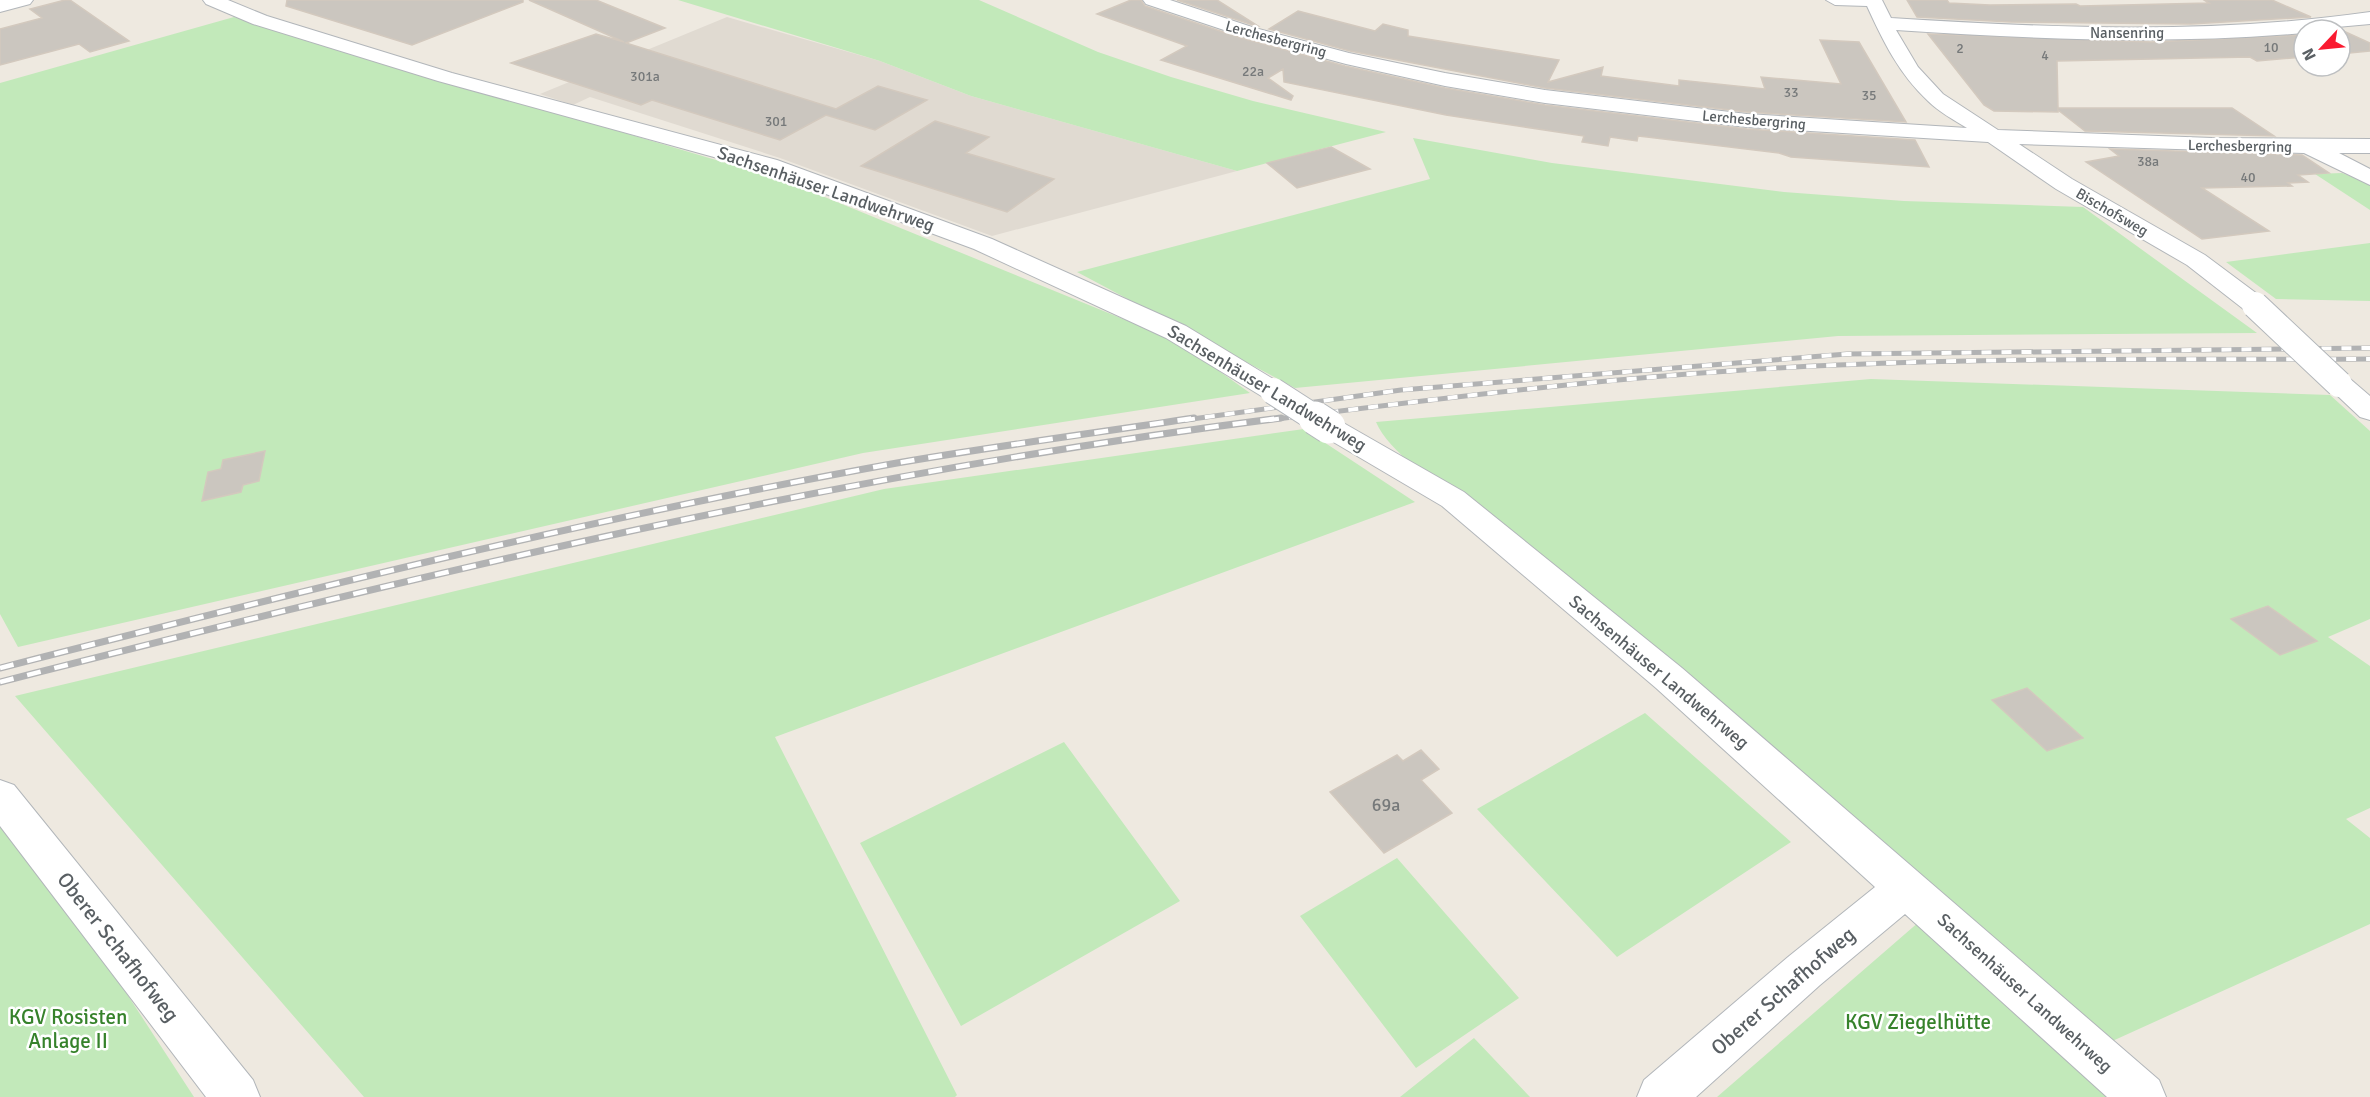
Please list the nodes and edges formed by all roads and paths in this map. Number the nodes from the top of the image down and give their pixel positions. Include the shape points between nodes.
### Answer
1 (24, 0) edge
2 (212, 0) edge
3 (1152, 0) edge
4 (1835, 0) edge
5 (1873, 1) edge
6 (0, 6) edge
7 (2370, 18) edge
8 (1883, 22) junction
9 (1991, 136) junction
10 (2370, 146) edge
11 (2310, 147) junction
12 (2370, 178) edge
13 (2370, 411) edge
14 (0, 796) edge
15 (1906, 887) junction
16 (236, 1097) edge
17 (1661, 1097) edge
18 (2142, 1097) edge

1 - 6 street
2 - 15 street, Sachsenhäuser Landwehrweg, bridge via 260,20 445,77 769,165 983,244 1176,332 1453,499 1668,678
3 - 9 street, Lerchesbergring via 1310,49 1462,82 1566,99 1763,122
4 - 5 street
5 - 8 street, Bischofsweg
7 - 8 street, Nansenring via 2289,28 2151,34
8 - 9 street, Bischofsweg via 1906,63 1936,98
9 - 11 street, Lerchesbergring
9 - 13 street, Bischofsweg, bridge via 2064,184 2196,260 2255,305
10 - 11 street, Lerchesbergring
11 - 12 street
14 - 16 street, Oberer Schafhofweg
15 - 17 street, Oberer Schafhofweg
15 - 18 street, Sachsenhäuser Landwehrweg

